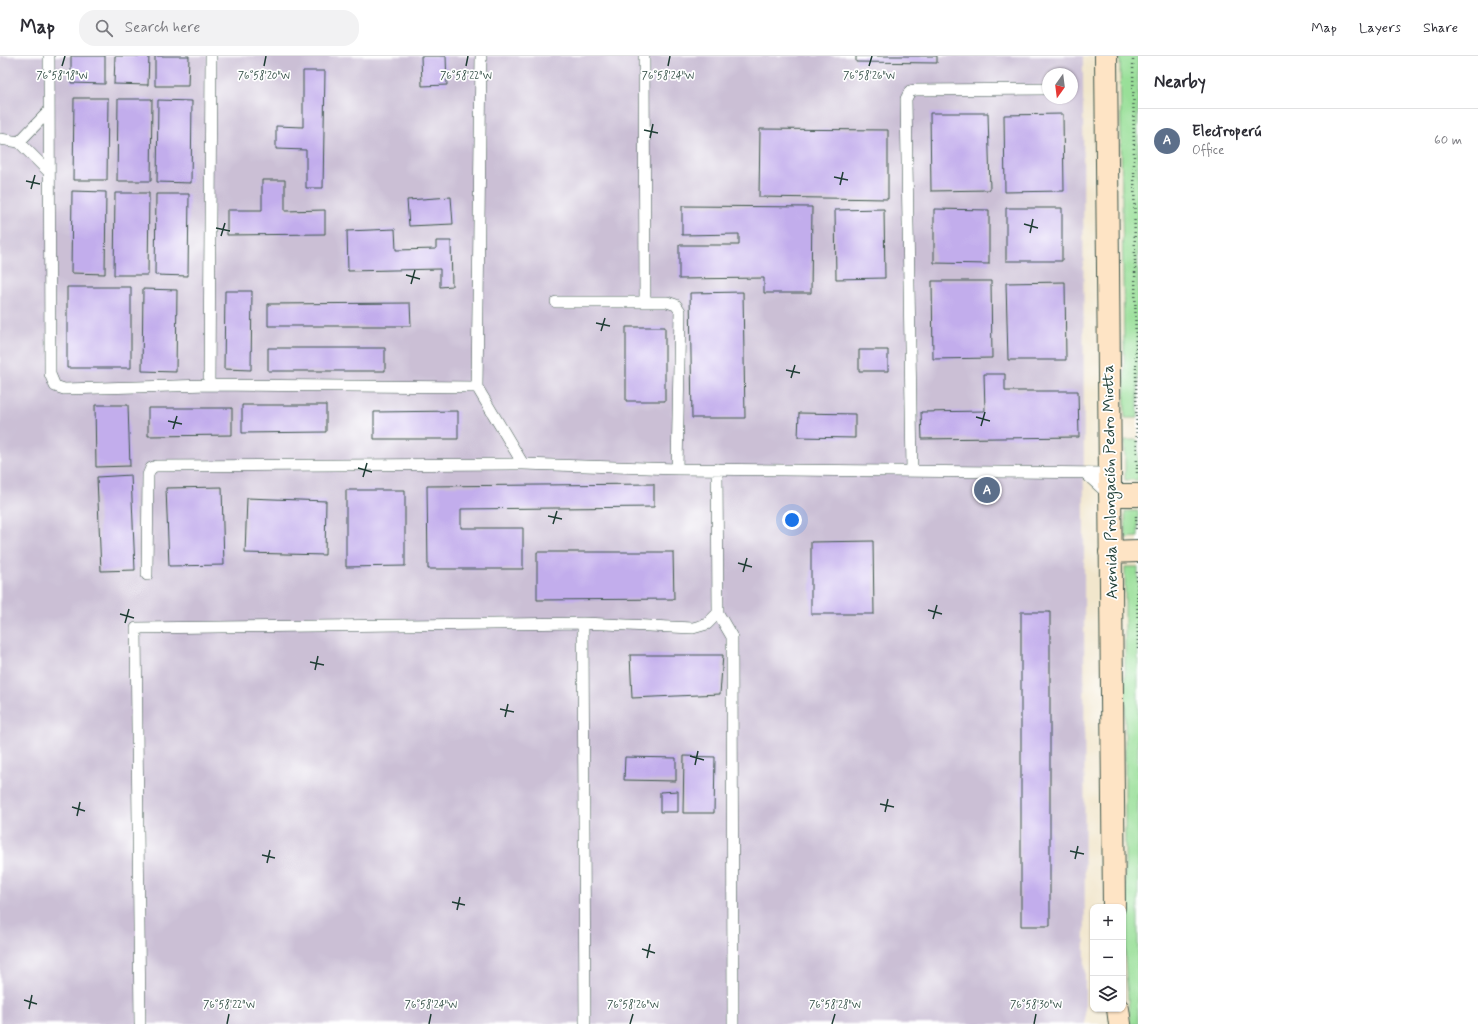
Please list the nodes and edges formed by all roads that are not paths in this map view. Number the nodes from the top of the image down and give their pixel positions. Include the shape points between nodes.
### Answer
1 (49, 56) edge
2 (211, 56) edge
3 (481, 56) edge
4 (644, 56) edge
5 (1106, 56) edge
6 (1042, 89) edge
7 (49, 111) junction
8 (0, 139) edge
9 (19, 142) junction
10 (49, 172) junction
11 (556, 302) dead end
12 (645, 302) junction
13 (209, 385) junction
14 (477, 387) junction
15 (523, 464) junction
16 (677, 469) junction
17 (716, 469) junction
18 (912, 470) junction
19 (1085, 473) junction
20 (1109, 473) junction
21 (1110, 495) junction
22 (1137, 495) edge
23 (1137, 551) edge
24 (1110, 552) junction
25 (148, 575) dead end
26 (718, 613) junction
27 (583, 623) junction
28 (1114, 904) edge
29 (1118, 1012) edge
30 (140, 1024) edge
31 (585, 1024) edge
32 (733, 1024) edge
33 (1120, 1024) edge

1 - 7 lane
2 - 13 lane
3 - 14 lane
4 - 12 lane
5 - 20 main road, Avenida Prolongación Pedro Miotta
6 - 18 lane via 916,90 910,91 906,99
7 - 9 lane
7 - 10 lane
8 - 9 lane
9 - 10 lane
10 - 13 lane via 50,374 55,386 64,390
11 - 12 lane
12 - 16 lane via 676,305 680,311
13 - 14 lane
14 - 15 lane
15 - 16 lane
15 - 25 lane via 156,466 148,475
16 - 17 lane
17 - 18 lane
17 - 26 lane
18 - 19 lane
19 - 20 lane
19 - 21 lane
20 - 21 main road, Avenida Prolongación Pedro Miotta
21 - 22 main road
21 - 24 main road, Avenida Prolongación Pedro Miotta
23 - 24 main road
24 - 28 main road, Avenida Prolongación Pedro Miotta
26 - 27 lane via 706,624 693,628
26 - 32 lane via 732,636
27 - 30 lane via 136,628
27 - 31 lane
29 - 33 main road

